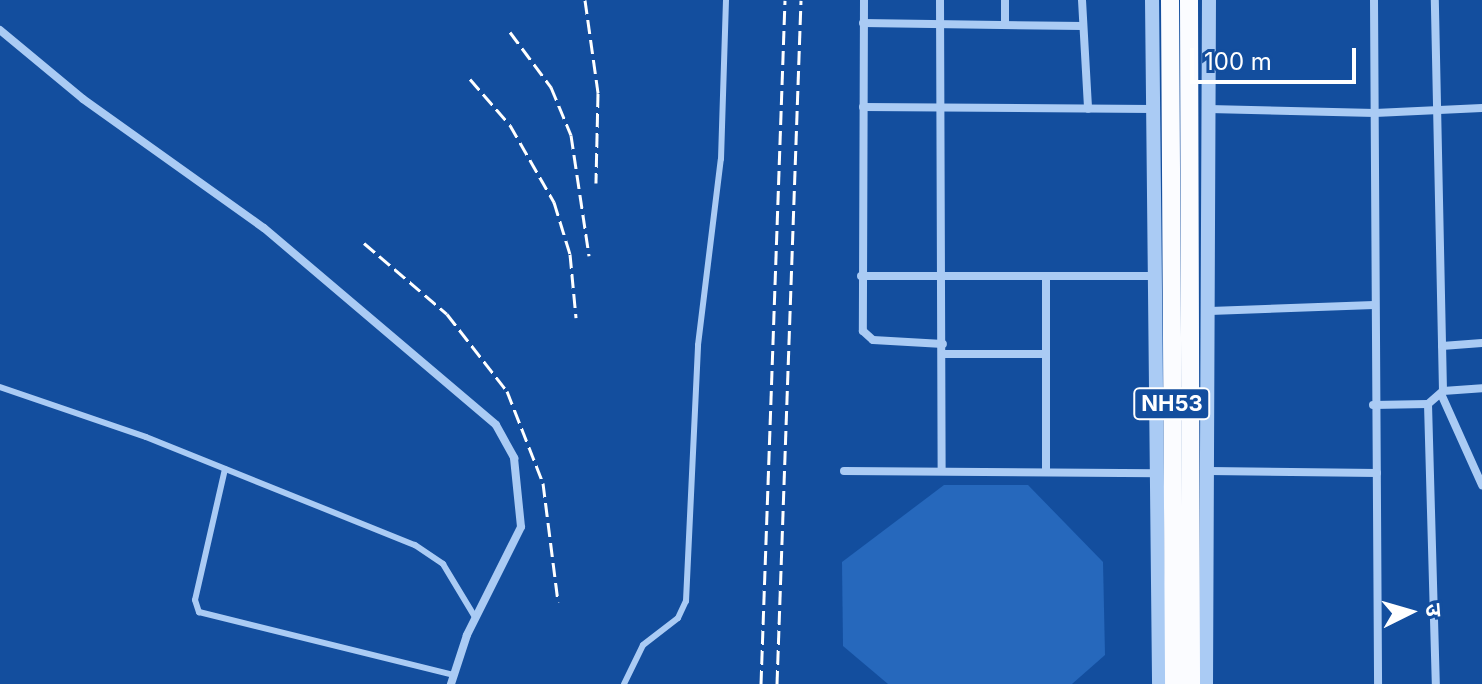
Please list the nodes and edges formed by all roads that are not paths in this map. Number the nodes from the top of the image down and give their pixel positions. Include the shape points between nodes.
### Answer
1 (726, 0) edge
2 (864, 0) edge
3 (940, 0) edge
4 (1005, 0) edge
5 (1082, 0) edge
6 (1152, 0) edge
7 (1170, 0) edge
8 (1189, 0) edge
9 (1209, 0) edge
10 (1374, 0) edge
11 (1435, 0) edge
12 (863, 23) junction
13 (940, 24) junction
14 (1005, 24) junction
15 (1083, 26) junction
16 (0, 30) edge
17 (863, 107) junction
18 (1482, 108) edge
19 (940, 109) junction
20 (1088, 109) junction
21 (1153, 109) junction
22 (1209, 109) junction
23 (1435, 111) junction
24 (1375, 113) junction
25 (1180, 170) junction
26 (861, 276) junction
27 (1155, 276) junction
28 (1046, 277) junction
29 (943, 278) junction
30 (1374, 305) junction
31 (1210, 311) junction
32 (1482, 343) edge
33 (1442, 346) junction
34 (943, 349) junction
35 (1044, 354) junction
36 (0, 387) edge
37 (1482, 388) edge
38 (1443, 394) junction
39 (1428, 404) junction
40 (1373, 405) junction
41 (225, 469) junction
42 (844, 471) dead end
43 (942, 471) junction
44 (1209, 471) junction
45 (1046, 472) junction
46 (1157, 473) junction
47 (1377, 473) junction
48 (1482, 485) edge
49 (475, 617) junction
50 (453, 680) edge
51 (624, 684) edge
52 (1159, 684) edge
53 (1174, 684) edge
54 (1191, 684) edge
55 (1206, 684) edge
56 (1378, 684) edge
57 (1436, 684) edge

1 - 51 lane via 721,159 698,345 686,601 678,618 643,645
2 - 12 street
3 - 13 street
4 - 14 street
5 - 15 street
6 - 21 street
7 - 25 highway, NH53
8 - 25 highway, NH53
9 - 22 street
10 - 24 street
11 - 23 street
12 - 13 street
12 - 17 street
13 - 14 street
13 - 19 street
14 - 15 street
15 - 20 street
16 - 49 street via 83,99 264,228 496,425 514,458 522,521
17 - 19 street
17 - 26 street
18 - 23 street
19 - 20 street
19 - 29 street
20 - 21 street
21 - 27 street
22 - 24 street
22 - 31 street
23 - 24 street
23 - 33 street
24 - 30 street
25 - 53 highway, NH53
25 - 54 highway, NH53
26 - 29 street
26 - 34 street via 862,325 868,338
27 - 28 street
27 - 46 street
28 - 29 street
28 - 35 street
29 - 34 street
30 - 31 street
30 - 40 street
31 - 44 street
32 - 33 street
33 - 38 street
34 - 35 street
34 - 43 street
35 - 45 street
36 - 41 lane
37 - 38 street
38 - 39 street
38 - 48 street
39 - 40 street
39 - 57 street
40 - 47 street
41 - 49 lane via 415,545 443,564
41 - 50 lane via 195,600 199,612
42 - 43 street
43 - 45 street
44 - 47 street
44 - 55 street
45 - 46 street
46 - 52 street
47 - 56 street
49 - 50 street

